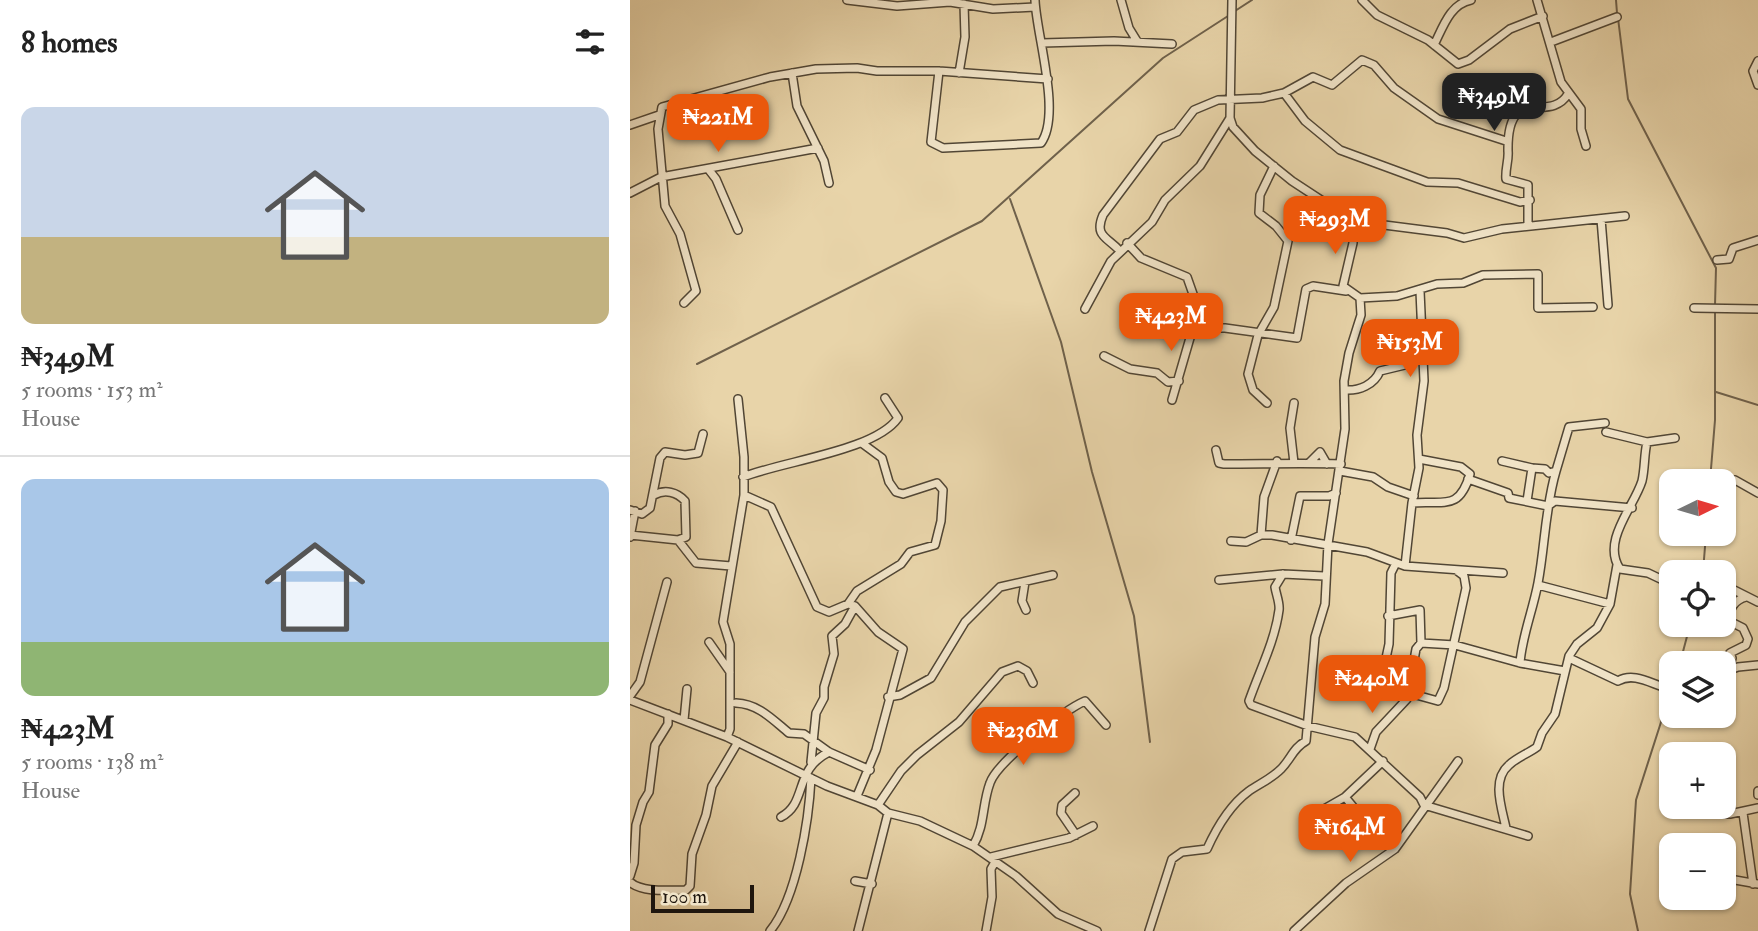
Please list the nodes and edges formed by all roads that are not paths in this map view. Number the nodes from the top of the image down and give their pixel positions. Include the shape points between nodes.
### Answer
1 (847, 0) edge
2 (1121, 0) edge
3 (1232, 0) edge
4 (1362, 0) edge
5 (1472, 0) edge
6 (1537, 0) edge
7 (1035, 3) edge
8 (964, 4) junction
9 (1543, 16) junction
10 (1617, 18) dead end
11 (1137, 41) junction
12 (1551, 42) junction
13 (1042, 43) junction
14 (1172, 44) dead end
15 (1434, 45) junction
16 (1758, 61) edge
17 (939, 71) junction
18 (960, 73) junction
19 (792, 74) junction
20 (1048, 79) junction
21 (1758, 85) edge
22 (1284, 93) junction
23 (1568, 94) junction
24 (1230, 100) junction
25 (659, 115) junction
26 (1230, 118) junction
27 (630, 125) edge
28 (1506, 141) junction
29 (1586, 146) dead end
30 (818, 148) junction
31 (1274, 166) junction
32 (709, 170) junction
33 (661, 177) junction
34 (829, 183) dead end
35 (630, 193) edge
36 (1530, 201) junction
37 (1625, 216) dead end
38 (1601, 219) junction
39 (1353, 220) junction
40 (1528, 226) junction
41 (738, 230) dead end
42 (1758, 240) edge
43 (1127, 243) junction
44 (1119, 250) junction
45 (1717, 260) dead end
46 (1347, 291) junction
47 (1420, 291) junction
48 (1360, 298) junction
49 (684, 303) dead end
50 (1608, 305) dead end
51 (1592, 307) dead end
52 (1694, 308) dead end
53 (1085, 309) dead end
54 (1758, 309) edge
55 (1198, 326) junction
56 (1258, 335) junction
57 (1421, 354) junction
58 (1104, 356) dead end
59 (1178, 382) junction
60 (1345, 390) junction
61 (886, 398) dead end
62 (738, 399) dead end
63 (1172, 400) dead end
64 (1267, 403) dead end
65 (1294, 403) dead end
66 (1605, 423) dead end
67 (1606, 432) dead end
68 (704, 434) dead end
69 (1675, 438) dead end
70 (1647, 442) junction
71 (863, 444) junction
72 (1216, 450) dead end
73 (1419, 459) junction
74 (1277, 461) junction
75 (1502, 461) dead end
76 (1294, 463) junction
77 (1309, 463) junction
78 (1327, 464) junction
79 (1341, 468) junction
80 (1532, 468) junction
81 (1556, 471) junction
82 (743, 477) junction
83 (1468, 479) junction
84 (1736, 481) edge
85 (1336, 493) junction
86 (1758, 493) edge
87 (744, 495) junction
88 (654, 496) junction
89 (1413, 499) junction
90 (1527, 501) junction
91 (1548, 506) junction
92 (1632, 508) junction
93 (632, 511) edge
94 (1261, 535) junction
95 (630, 536) edge
96 (678, 540) junction
97 (1291, 540) junction
98 (1231, 541) dead end
99 (1328, 544) junction
100 (1396, 563) junction
101 (1617, 565) junction
102 (731, 566) junction
103 (1405, 566) junction
104 (1455, 570) junction
105 (1503, 573) dead end
106 (1283, 574) junction
107 (1053, 575) dead end
108 (1324, 576) junction
109 (1659, 578) edge
110 (1219, 580) dead end
111 (667, 582) dead end
112 (1025, 582) junction
113 (1538, 585) junction
114 (1736, 592) edge
115 (1746, 597) junction
116 (1758, 602) edge
117 (1609, 604) junction
118 (851, 605) junction
119 (1026, 610) dead end
120 (1388, 616) junction
121 (709, 642) dead end
122 (1422, 643) junction
123 (1455, 645) junction
124 (1734, 651) edge
125 (1569, 658) junction
126 (1520, 663) junction
127 (1758, 665) edge
128 (1736, 669) edge
129 (1565, 671) junction
130 (731, 674) junction
131 (1034, 682) dead end
132 (1659, 684) edge
133 (687, 689) dead end
134 (1407, 696) junction
135 (888, 697) junction
136 (630, 698) edge
137 (736, 703) dead end
138 (668, 713) junction
139 (684, 720) junction
140 (1106, 725) dead end
141 (1308, 726) junction
142 (727, 737) junction
143 (814, 740) junction
144 (738, 742) junction
145 (1370, 749) junction
146 (829, 752) junction
147 (1383, 761) junction
148 (1458, 761) dead end
149 (811, 762) junction
150 (870, 770) junction
151 (808, 776) junction
152 (1075, 793) dead end
153 (857, 796) junction
154 (1345, 797) junction
155 (878, 805) junction
156 (1424, 805) junction
157 (1758, 808) edge
158 (888, 813) junction
159 (1317, 813) dead end
160 (1736, 813) edge
161 (1743, 813) junction
162 (781, 817) dead end
163 (1364, 820) dead end
164 (1093, 826) dead end
165 (1506, 828) junction
166 (1076, 835) junction
167 (1528, 836) dead end
168 (973, 846) junction
169 (993, 859) junction
170 (630, 876) edge
171 (1736, 880) edge
172 (855, 881) dead end
173 (630, 882) edge
174 (872, 884) junction
175 (1756, 884) edge
176 (1074, 928) edge
177 (770, 931) edge
178 (858, 931) edge
179 (986, 931) edge
180 (1097, 931) edge
181 (1149, 931) edge
182 (1294, 931) edge

1 - 8 street via 897,6
2 - 11 street
3 - 24 street
4 - 15 street via 1377,15
5 - 15 street via 1449,14
6 - 9 street
7 - 8 street via 993,9
7 - 13 street
8 - 18 street
9 - 12 street
9 - 15 street via 1510,29 1462,64
10 - 12 street
11 - 13 street
11 - 14 street
12 - 23 street via 1560,82
13 - 20 street
16 - 21 street via 1753,71
17 - 18 street
17 - 19 street via 835,67
17 - 20 street via 930,136 931,142 943,148 1041,143
18 - 20 street
19 - 25 street via 662,107
19 - 30 street via 803,124
22 - 24 street
22 - 28 street via 1313,77 1332,85 1362,60 1438,119
22 - 36 street via 1305,121 1340,150 1427,182 1458,183
23 - 28 street via 1564,100 1515,114
23 - 29 street via 1581,109 1580,130
24 - 26 street
24 - 44 street via 1194,110 1177,132 1160,139 1125,183 1098,225
25 - 27 street
25 - 33 street
26 - 31 street via 1233,127
26 - 43 street via 1200,166 1165,200 1152,222
28 - 36 street via 1506,179 1528,185
30 - 32 street
30 - 34 street
31 - 39 street
31 - 56 street via 1260,195 1259,213 1284,234 1287,246 1274,307
32 - 33 street
32 - 41 street
33 - 35 street
33 - 49 street via 665,206 680,234 696,291
36 - 40 street
37 - 38 street
38 - 40 street
38 - 50 street
39 - 40 street via 1464,238
39 - 46 street via 1353,243 1343,280
42 - 45 street via 1733,247 1729,259
43 - 44 street
43 - 55 street via 1141,258 1187,277 1193,294 1191,312
44 - 53 street
46 - 48 street
46 - 56 street via 1306,289 1297,338
47 - 48 street
47 - 51 street via 1437,284 1463,284 1483,275 1538,274 1538,308
47 - 57 street
48 - 60 street via 1362,315 1349,353
52 - 54 street
55 - 56 street
55 - 59 street via 1192,331
56 - 64 street via 1248,374 1253,390
57 - 60 street via 1409,364 1380,371 1359,391
57 - 73 street via 1424,381 1417,435
58 - 59 street via 1130,369
59 - 63 street
60 - 79 street
61 - 71 street via 898,418
62 - 82 street
65 - 76 street via 1290,428
66 - 81 street via 1569,427
67 - 70 street
68 - 88 street via 698,453 665,452 660,458
69 - 70 street
70 - 92 street
71 - 82 street
71 - 118 street via 882,458 895,492 937,484 943,490 942,521 935,545 910,552 892,570 857,591
72 - 74 street via 1219,463 1224,464
73 - 83 street via 1461,467 1470,474
73 - 89 street
74 - 76 street
74 - 94 street via 1264,496
75 - 80 street
76 - 77 street
77 - 78 street
77 - 78 street via 1320,452
78 - 79 street
79 - 85 street
79 - 89 street via 1373,477
80 - 81 street
80 - 90 street
81 - 91 street
82 - 87 street
83 - 89 street via 1453,502
83 - 90 street
84 - 86 street
85 - 97 street via 1300,496
85 - 99 street
87 - 102 street
87 - 118 street via 771,507 817,607 829,612
88 - 93 street via 647,513
88 - 96 street via 662,491 680,495 685,501 685,537
89 - 103 street
90 - 91 street
91 - 92 street via 1555,501
91 - 113 street
92 - 101 street via 1618,530
93 - 95 street
94 - 97 street
94 - 98 street via 1246,542
95 - 96 street
96 - 102 street via 696,562
97 - 99 street
99 - 100 street
99 - 108 street
100 - 103 street
100 - 120 street
101 - 109 street
101 - 117 street
102 - 130 street via 723,622 730,644
103 - 104 street
104 - 105 street
104 - 123 street via 1464,576 1466,588
106 - 108 street
106 - 110 street
106 - 141 street via 1275,587 1279,609 1271,643 1248,701
107 - 112 street
108 - 141 street via 1325,604 1315,637
111 - 136 street via 640,682
112 - 119 street via 1022,601
112 - 135 street via 996,590 965,622 931,678
113 - 117 street
113 - 126 street
114 - 115 street
115 - 116 street
115 - 124 street via 1729,609 1727,620 1743,628 1748,639
117 - 125 street via 1597,628 1577,644
118 - 135 street via 903,649
118 - 143 street via 845,624 832,636 834,654 816,713
120 - 122 street via 1420,610
120 - 134 street via 1389,644 1382,677
121 - 130 street
122 - 123 street
122 - 134 street via 1416,649
123 - 126 street
123 - 134 street via 1438,701
125 - 129 street
125 - 132 street via 1618,681 1623,677
126 - 129 street
127 - 128 street
129 - 165 street via 1553,722 1537,747 1502,773 1498,794
130 - 142 street
131 - 155 street via 1018,666 1002,672 959,722 901,771
133 - 139 street
134 - 145 street via 1376,732
135 - 150 street
136 - 138 street
137 - 143 street via 770,715 789,733
138 - 139 street
138 - 170 street via 668,724 655,745 649,792 636,825
139 - 142 street
140 - 168 street via 1085,701 1029,738 992,778 980,835
141 - 145 street via 1348,734
141 - 181 street via 1306,741 1296,747 1283,767 1237,801 1207,849 1182,852 1172,859
142 - 144 street
143 - 146 street
143 - 149 street
144 - 151 street
144 - 173 street via 712,786 692,854 690,886 686,890 655,889
145 - 147 street
146 - 149 street
146 - 150 street
147 - 154 street
147 - 156 street
148 - 156 street
149 - 151 street
150 - 153 street
151 - 153 street
151 - 162 street via 794,808
151 - 177 street via 810,811 792,889
152 - 166 street via 1062,805 1061,813
153 - 155 street
154 - 159 street
154 - 163 street
155 - 158 street
156 - 165 street
156 - 182 street via 1420,819 1395,849 1346,883
157 - 161 street
158 - 168 street via 920,821
158 - 174 street
160 - 161 street
161 - 175 street
164 - 166 street
165 - 167 street
166 - 169 street
168 - 169 street
169 - 176 street
169 - 179 street
171 - 175 street
172 - 174 street
174 - 178 street
176 - 180 street

